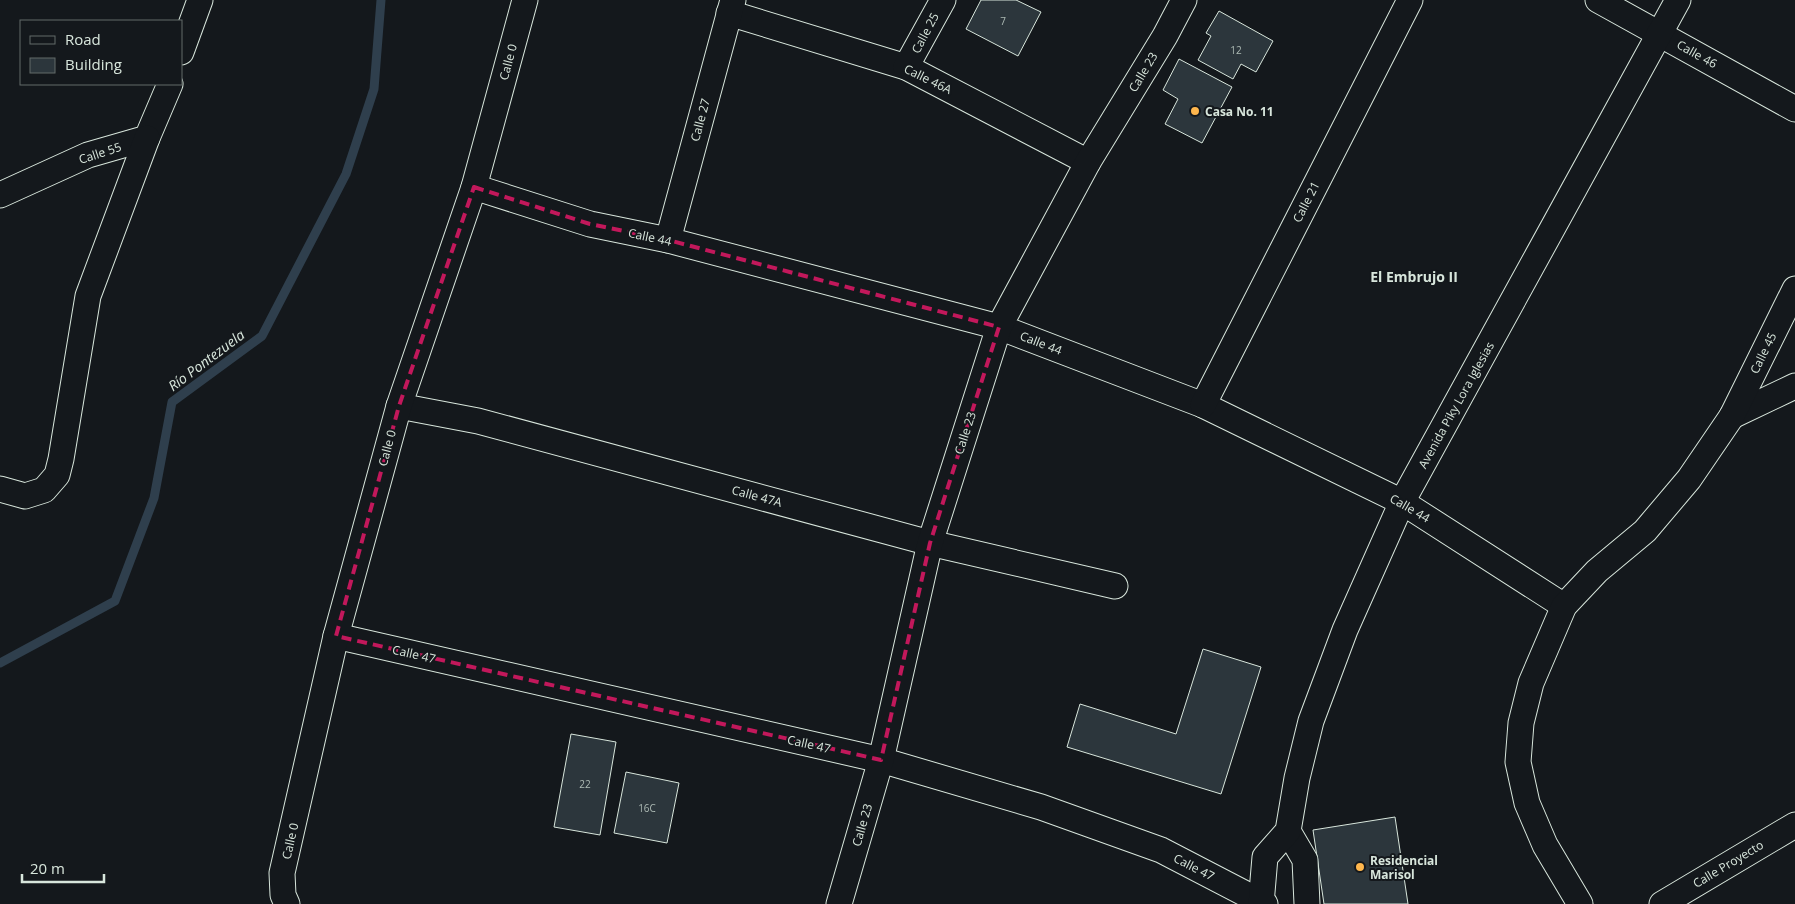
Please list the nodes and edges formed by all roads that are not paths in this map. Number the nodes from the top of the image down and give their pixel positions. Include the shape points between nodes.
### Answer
1 (200, 0) edge
2 (525, 0) edge
3 (943, 0) edge
4 (1184, 0) edge
5 (1410, 0) edge
6 (1598, 0) edge
7 (1678, 0) edge
8 (731, 6) edge
9 (1660, 33) junction
10 (182, 49) edge
11 (906, 67) junction
12 (170, 85) edge
13 (1795, 109) edge
14 (147, 138) junction
15 (1088, 162) junction
16 (474, 187) junction
17 (0, 195) edge
18 (668, 240) junction
19 (1795, 289) edge
20 (998, 327) junction
21 (1795, 386) edge
22 (399, 406) junction
23 (1203, 406) junction
24 (1732, 416) junction
25 (0, 489) edge
26 (1402, 502) junction
27 (930, 543) junction
28 (1116, 586) dead end
29 (1564, 606) junction
30 (336, 636) junction
31 (881, 760) junction
32 (1795, 825) edge
33 (1288, 832) junction
34 (1262, 903) edge
35 (286, 904) edge
36 (839, 904) edge
37 (1307, 904) edge
38 (1580, 904) edge
39 (1662, 904) edge

1 - 10 street
2 - 16 street, Calle 0
3 - 11 street, Calle 25
4 - 15 street, Calle 23
5 - 23 street, Calle 21
6 - 9 street, Calle 46
7 - 9 street, Avenida Piky Lora Iglesias
8 - 11 street, Calle 46A
8 - 18 street, Calle 27
9 - 13 street, Calle 46
9 - 26 street, Avenida Piky Lora Iglesias
11 - 15 street, Calle 46A
12 - 14 street
14 - 17 street, Calle 55 via 88,155
14 - 25 street via 88,296 57,475 44,490 25,496
15 - 20 street, Calle 23
16 - 18 street, Calle 44 via 590,224
16 - 22 street, Calle 0
18 - 20 street, Calle 44
19 - 24 street, Calle 45
20 - 23 street, Calle 44
20 - 27 street, Calle 23
21 - 24 street
22 - 27 street, Calle 47A via 478,421
22 - 30 street, Calle 0
23 - 26 street, Calle 44
24 - 29 street via 1689,479 1644,531 1597,571
26 - 29 street, Calle 44
26 - 33 street, Avenida Piky Lora Iglesias via 1345,630 1311,721
27 - 28 street, Calle 47A
27 - 31 street, Calle 23
29 - 38 street via 1532,683 1521,723 1518,762 1526,803 1545,845
30 - 31 street, Calle 47
30 - 35 street, Calle 0 via 282,873
31 - 34 street, Calle 47 via 1041,807 1161,850
31 - 36 street, Calle 23
32 - 39 street, Calle Proyecto
33 - 34 street via 1266,857
33 - 37 street via 1305,860

